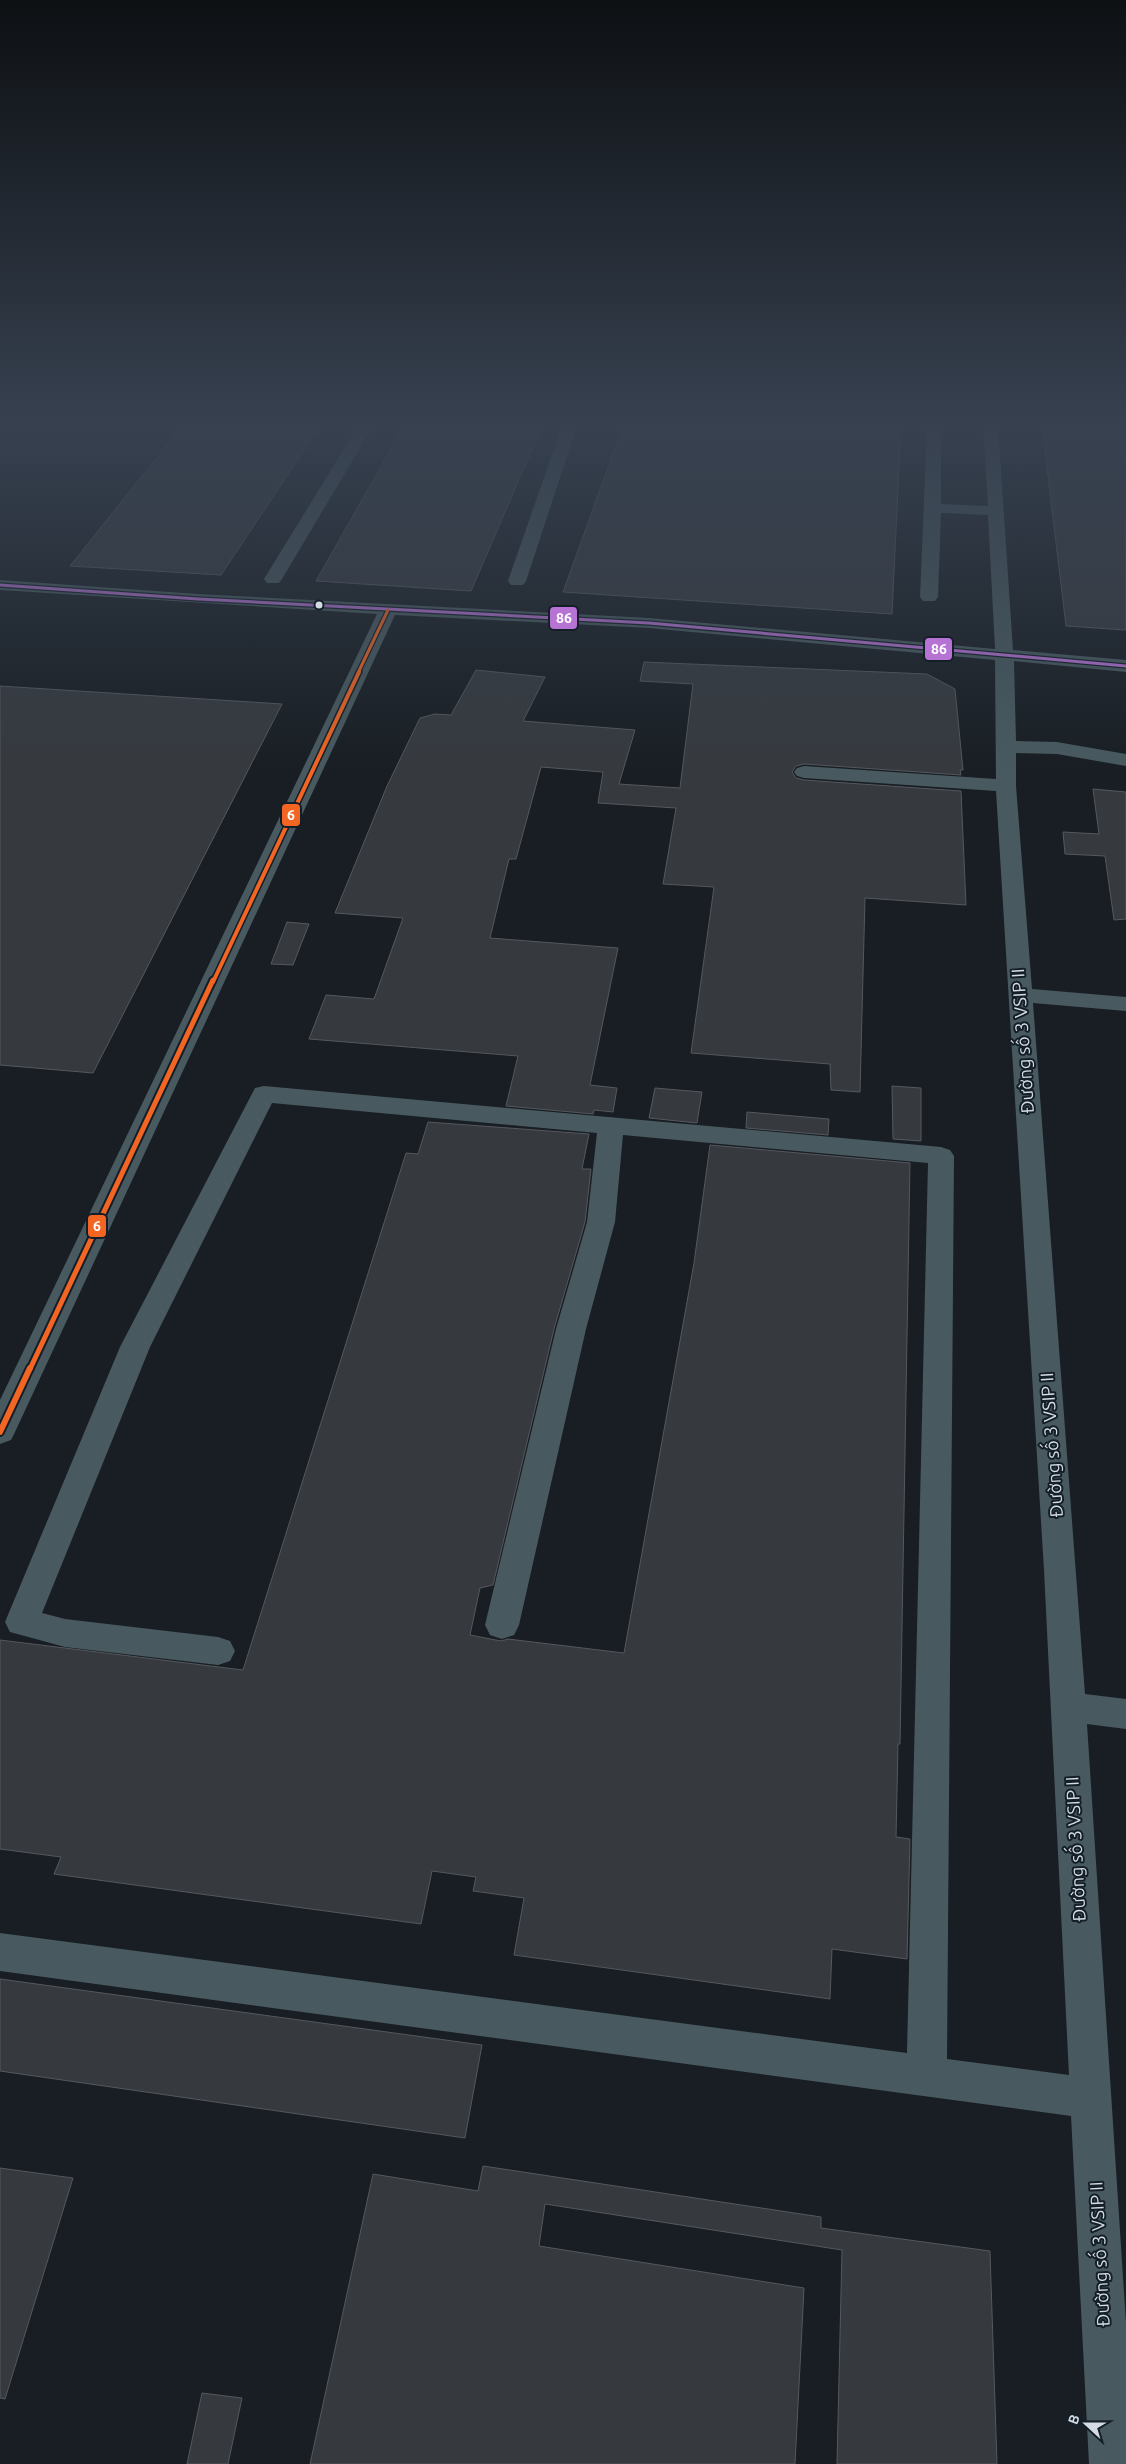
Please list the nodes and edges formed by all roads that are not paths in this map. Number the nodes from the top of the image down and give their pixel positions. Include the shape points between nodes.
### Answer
1 (296, 541) edge
2 (531, 541) edge
3 (932, 541) edge
4 (998, 541) edge
5 (273, 579) dead end
6 (517, 581) dead end
7 (0, 585) edge
8 (929, 597) dead end
9 (388, 610) junction
10 (1003, 654) junction
11 (1126, 655) edge
12 (1126, 666) edge
13 (1007, 747) junction
14 (1126, 760) edge
15 (804, 772) dead end
16 (1006, 786) junction
17 (1020, 995) junction
18 (1126, 1004) edge
19 (611, 1126) junction
20 (0, 1432) edge
21 (502, 1625) dead end
22 (218, 1651) dead end
23 (1068, 1707) junction
24 (1126, 1714) edge
25 (0, 1952) edge
26 (926, 2076) junction
27 (1091, 2098) junction
28 (1112, 2464) edge

1 - 5 street
2 - 6 street
3 - 8 street
4 - 10 street, Đường số 3 VSIP II
7 - 9 street
9 - 10 street via 649,623
9 - 20 street
10 - 11 street
10 - 12 street
10 - 13 street, Đường số 3 VSIP II
13 - 14 street via 1057,748
13 - 16 street, Đường số 3 VSIP II
15 - 16 street
16 - 17 street, Đường số 3 VSIP II
17 - 18 street
17 - 23 street, Đường số 3 VSIP II
19 - 21 street via 601,1222 571,1329
19 - 22 street via 264,1094 135,1347 22,1622 65,1633
19 - 26 street via 940,1156
23 - 24 street
23 - 27 street, Đường số 3 VSIP II
25 - 26 street
26 - 27 street
27 - 28 street, Đường số 3 VSIP II

